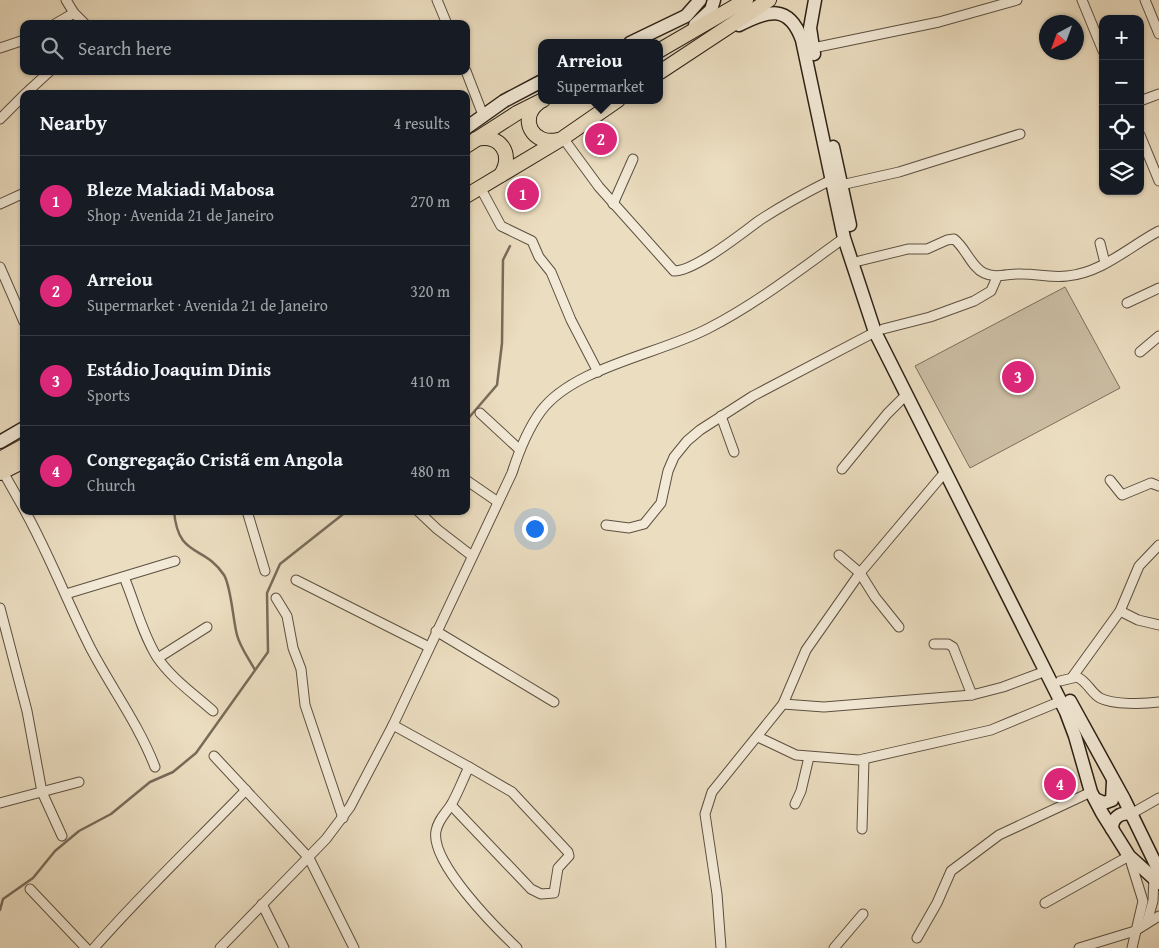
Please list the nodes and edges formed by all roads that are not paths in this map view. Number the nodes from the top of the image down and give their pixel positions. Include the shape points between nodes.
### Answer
1 (66, 0) edge
2 (437, 0) edge
3 (700, 0) edge
4 (714, 0) edge
5 (746, 0) edge
6 (769, 0) edge
7 (815, 0) edge
8 (1017, 0) edge
9 (1082, 0) edge
10 (1145, 0) edge
11 (74, 13) junction
12 (62, 20) edge
13 (81, 20) edge
14 (445, 20) edge
15 (1159, 34) edge
16 (638, 39) edge
17 (20, 41) edge
18 (1099, 41) edge
19 (706, 42) junction
20 (664, 47) edge
21 (0, 48) edge
22 (812, 48) junction
23 (663, 70) edge
24 (46, 75) edge
25 (468, 75) edge
26 (538, 83) edge
27 (29, 90) edge
28 (1159, 94) edge
29 (20, 99) edge
30 (1144, 100) edge
31 (538, 102) edge
32 (538, 104) edge
33 (612, 104) edge
34 (483, 115) junction
35 (0, 119) edge
36 (1020, 134) dead end
37 (470, 136) edge
38 (470, 137) edge
39 (470, 138) edge
40 (560, 139) junction
41 (1144, 145) edge
42 (633, 159) dead end
43 (501, 175) junction
44 (836, 182) junction
45 (1159, 182) edge
46 (480, 187) junction
47 (470, 193) edge
48 (20, 195) edge
49 (0, 204) edge
50 (613, 204) junction
51 (1159, 230) edge
52 (844, 238) junction
53 (1100, 242) dead end
54 (859, 261) junction
55 (1106, 263) junction
56 (0, 267) edge
57 (997, 277) junction
58 (1159, 288) edge
59 (1127, 304) dead end
60 (20, 313) edge
61 (879, 330) junction
62 (1159, 336) edge
63 (1140, 352) dead end
64 (598, 372) junction
65 (906, 395) junction
66 (480, 413) dead end
67 (721, 416) junction
68 (20, 430) edge
69 (0, 442) edge
70 (20, 450) edge
71 (520, 450) junction
72 (734, 452) dead end
73 (20, 461) edge
74 (1, 468) edge
75 (842, 469) dead end
76 (946, 471) junction
77 (1110, 480) dead end
78 (470, 483) edge
79 (1159, 486) edge
80 (498, 502) junction
81 (20, 503) edge
82 (27, 515) edge
83 (247, 515) edge
84 (423, 515) edge
85 (606, 525) dead end
86 (1159, 545) edge
87 (839, 555) dead end
88 (472, 556) junction
89 (175, 561) dead end
90 (265, 571) dead end
91 (860, 573) junction
92 (124, 578) junction
93 (296, 580) dead end
94 (66, 594) junction
95 (276, 598) dead end
96 (0, 608) edge
97 (1120, 611) junction
98 (1159, 625) edge
99 (207, 627) dead end
100 (898, 627) dead end
101 (436, 632) junction
102 (934, 644) dead end
103 (429, 648) junction
104 (158, 658) junction
105 (1046, 671) junction
106 (1073, 676) junction
107 (1060, 681) junction
108 (972, 695) junction
109 (1061, 701) junction
110 (554, 702) dead end
111 (1159, 702) edge
112 (783, 704) junction
113 (212, 711) dead end
114 (393, 725) junction
115 (758, 737) junction
116 (214, 756) dead end
117 (809, 757) junction
118 (864, 759) junction
119 (468, 767) junction
120 (155, 768) dead end
121 (1113, 781) junction
122 (79, 782) dead end
123 (246, 790) junction
124 (42, 792) junction
125 (1093, 796) junction
126 (1159, 798) edge
127 (0, 803) edge
128 (795, 804) dead end
129 (451, 805) junction
130 (1131, 814) junction
131 (343, 818) junction
132 (862, 829) dead end
133 (1112, 829) junction
134 (62, 836) dead end
135 (1129, 856) junction
136 (309, 858) junction
137 (1157, 877) edge
138 (30, 889) dead end
139 (1045, 903) dead end
140 (262, 904) junction
141 (863, 914) dead end
142 (1159, 916) edge
143 (1147, 922) junction
144 (1135, 931) junction
145 (917, 938) dead end
146 (86, 948) edge
147 (94, 948) edge
148 (220, 948) edge
149 (284, 948) edge
150 (354, 948) edge
151 (517, 948) edge
152 (721, 948) edge
153 (834, 948) edge
154 (1079, 948) edge
155 (1132, 948) edge

1 - 11 street
2 - 14 street
3 - 16 street via 686,16
4 - 20 street via 704,19
5 - 20 main road
6 - 19 main road
7 - 22 street via 811,20
8 - 22 street via 939,22
9 - 18 street
10 - 15 street
11 - 12 street
11 - 13 street
17 - 21 street
19 - 23 main road
19 - 44 street via 765,14 782,14 793,21 802,40
22 - 44 street
24 - 27 street
25 - 34 street
26 - 34 street
28 - 30 street
29 - 35 street
31 - 38 main road
32 - 40 main road via 530,112 528,120 532,133 544,141
33 - 40 main road
34 - 37 street
36 - 44 street via 899,172
39 - 43 main road via 489,137 501,144 507,162
40 - 43 main road
40 - 50 street
41 - 45 street
42 - 50 street
43 - 46 main road
44 - 50 street via 806,192 677,272
44 - 52 street
44 - 54 street
46 - 47 main road
46 - 64 street via 501,226 532,241 551,272
48 - 49 street
51 - 55 street
52 - 61 street
52 - 64 street via 708,329
53 - 55 street
54 - 57 street via 908,249 926,249 954,240 982,272
54 - 61 street
55 - 57 street via 1070,276 1046,278 1021,274
56 - 60 street
57 - 61 street via 991,291 974,301
58 - 59 street
61 - 65 street
61 - 67 street
61 - 107 street
62 - 63 street
64 - 71 street via 577,381 542,410
65 - 75 street
65 - 76 street
66 - 71 street
67 - 72 street
67 - 85 street via 687,441 674,457 661,503 644,524 629,528
68 - 69 street
70 - 74 main road
71 - 80 street
73 - 74 main road
74 - 81 street
76 - 91 street
76 - 105 street
77 - 79 street via 1122,494 1151,483
78 - 80 street
80 - 88 street
82 - 94 street
83 - 90 street
84 - 88 street
86 - 97 street via 1139,566
87 - 91 street
88 - 101 street
89 - 92 street
91 - 100 street
91 - 112 street via 806,650
92 - 94 street
92 - 104 street
93 - 103 street
94 - 120 street via 92,652 144,740
95 - 131 street via 287,616 293,648 301,668 305,705
96 - 124 street via 27,711
97 - 98 street
97 - 106 street
99 - 104 street
101 - 103 street
101 - 110 street
102 - 108 street via 948,644 953,648
103 - 114 street
104 - 113 street
105 - 108 street
105 - 109 street
106 - 107 street
106 - 111 street via 1080,678 1101,699 1140,704
107 - 121 street
108 - 112 street via 824,707
109 - 118 street via 991,730
109 - 125 street
112 - 115 street
114 - 119 street
114 - 131 street
115 - 117 street via 784,751
115 - 152 street via 718,782 705,814
116 - 123 street
117 - 118 street
117 - 128 street via 804,783
118 - 132 street
119 - 129 street
119 - 129 street via 512,792 568,852 569,856 558,868 554,893 540,894 532,889
121 - 125 street via 1112,800 1104,803
121 - 130 street
122 - 124 street
123 - 136 street
123 - 147 street via 141,895
124 - 127 street
124 - 134 street
125 - 133 street
125 - 145 street via 999,835 951,871
126 - 130 street
129 - 151 street via 438,822 435,833 438,850 475,905
130 - 133 street via 1117,816
130 - 137 street via 1152,857
131 - 136 street
133 - 135 street
135 - 137 street
135 - 139 street
135 - 144 street via 1143,901
136 - 140 street
136 - 150 street
137 - 143 street
138 - 146 street
140 - 148 street
140 - 149 street
141 - 153 street
142 - 143 street
143 - 144 street
144 - 154 street
144 - 155 street

